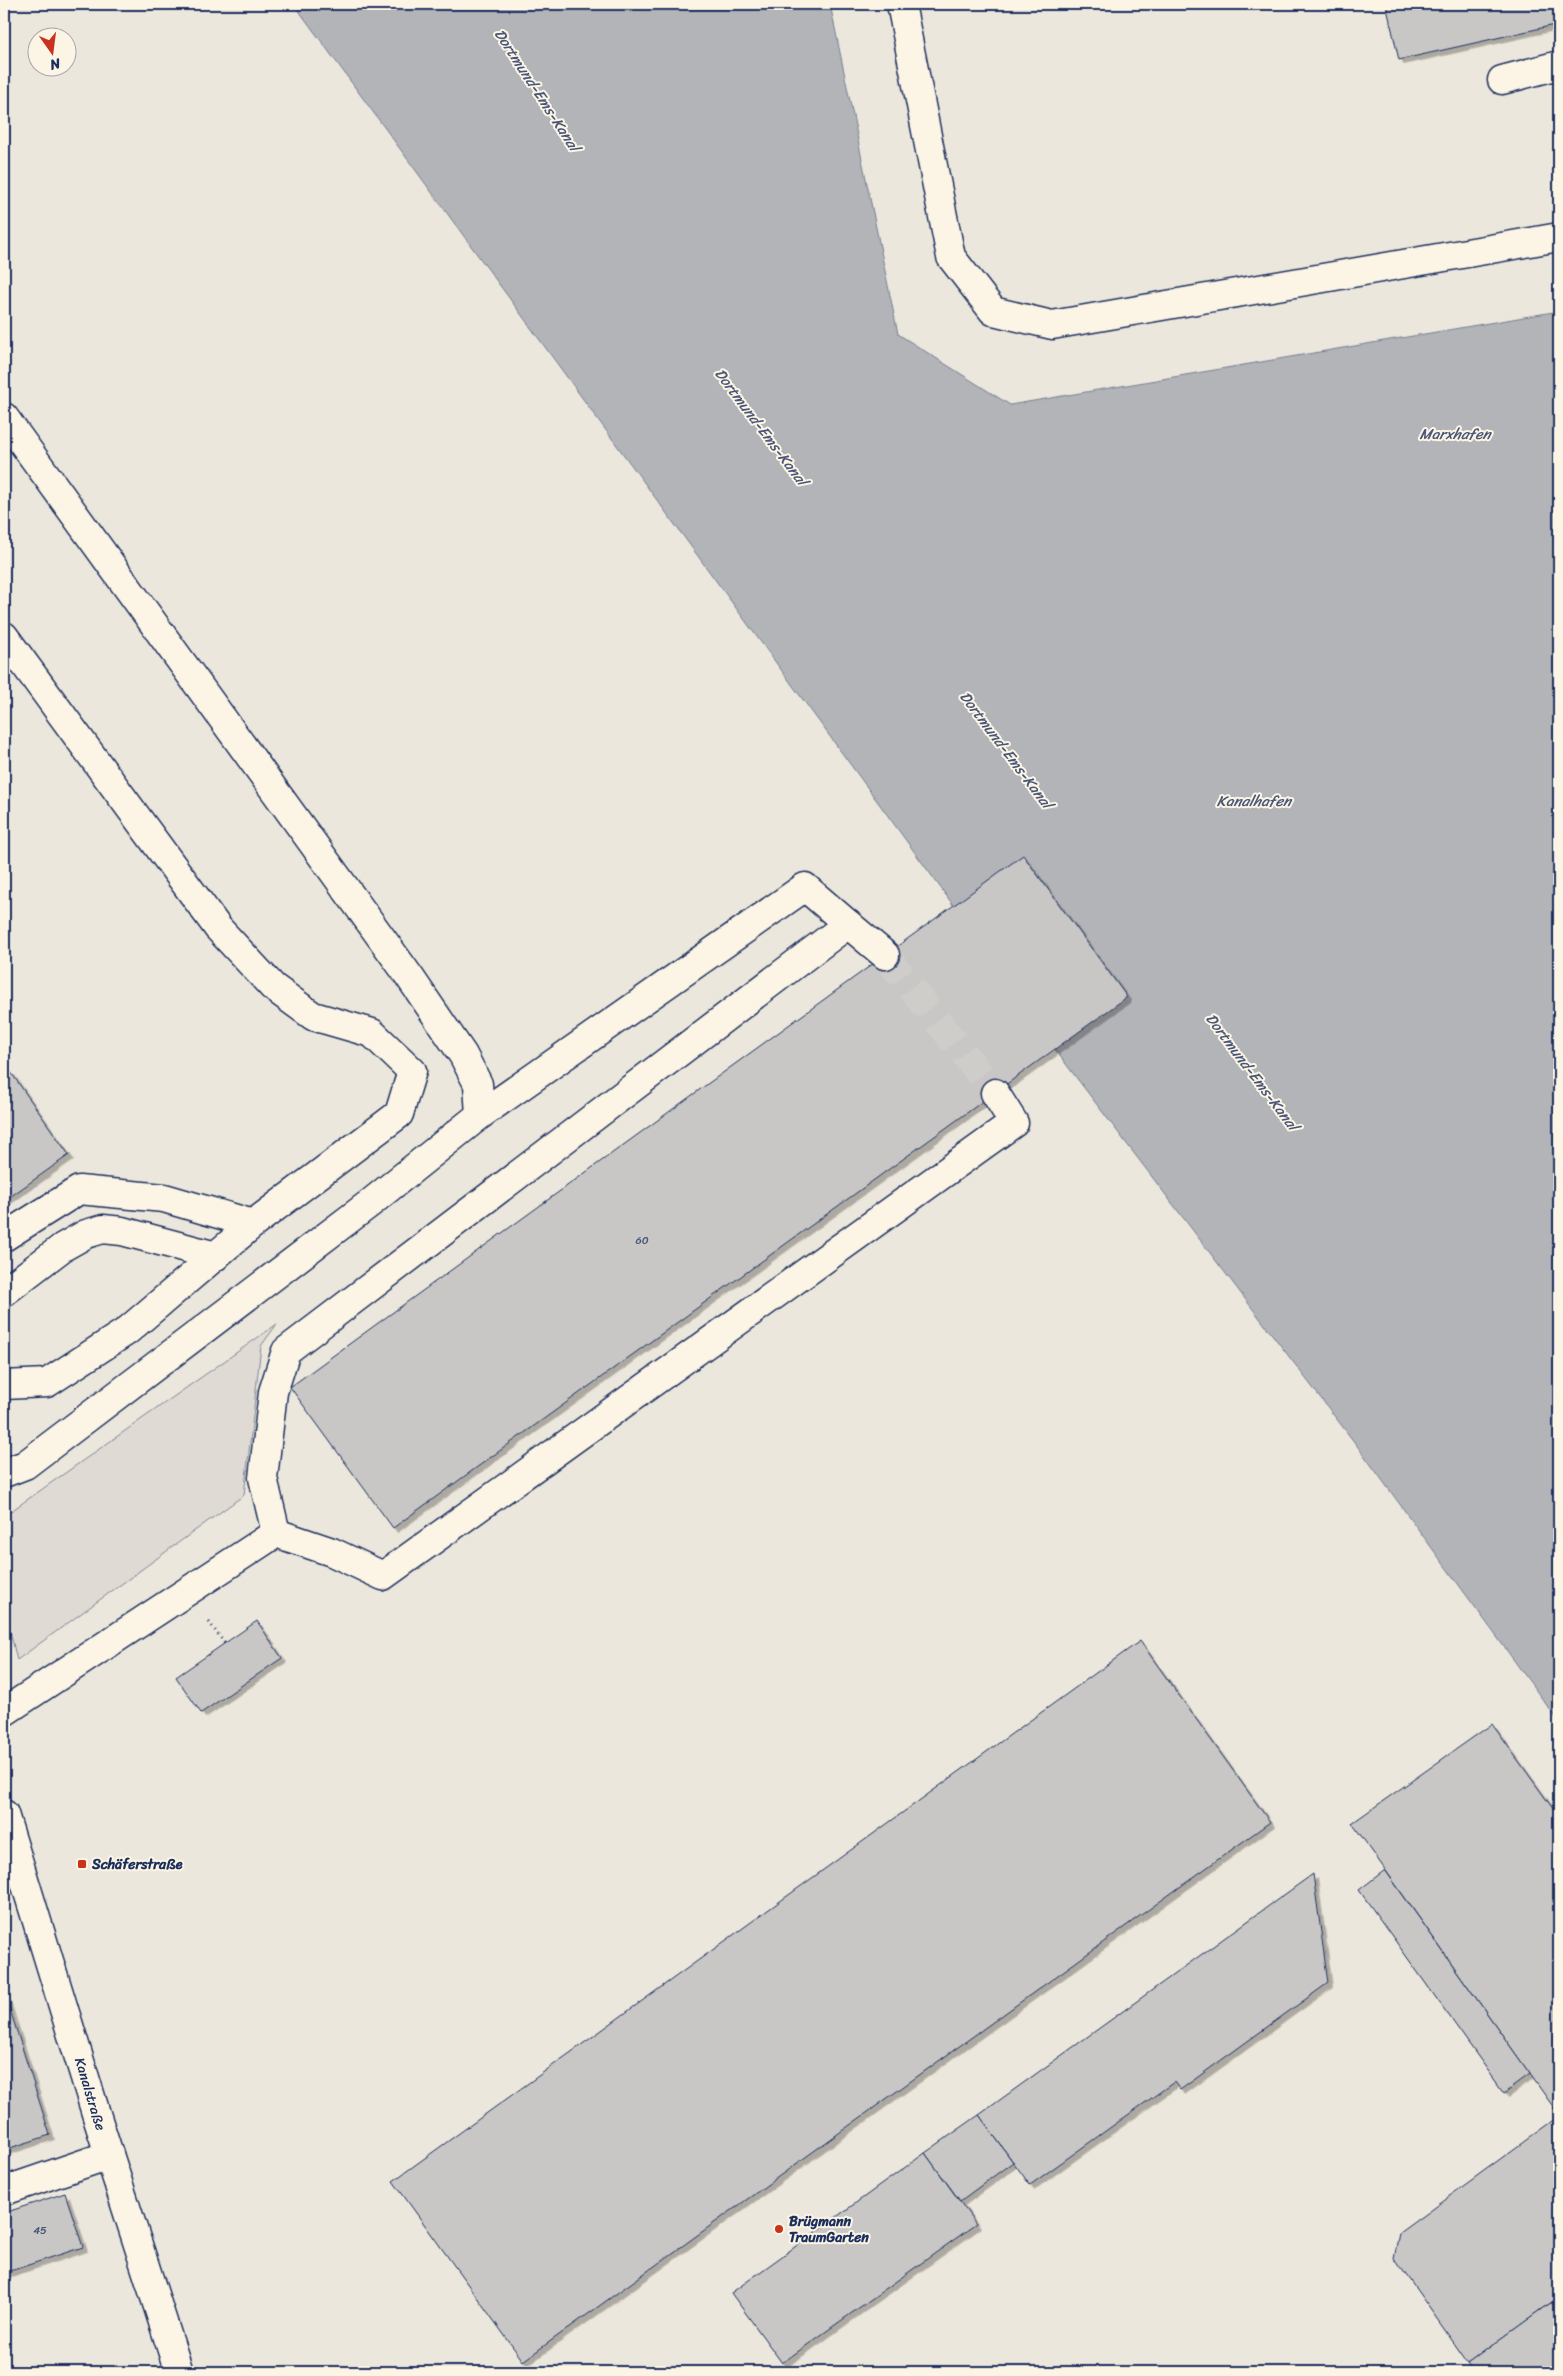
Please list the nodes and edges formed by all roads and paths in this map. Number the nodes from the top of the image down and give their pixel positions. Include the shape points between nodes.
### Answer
1 (901, 4) edge
2 (1559, 65) edge
3 (1502, 80) dead end
4 (1559, 237) edge
5 (4, 417) edge
6 (4, 636) edge
7 (848, 924) junction
8 (885, 955) tunnel mouth
9 (995, 1092) tunnel mouth
10 (480, 1115) junction
11 (253, 1224) junction
12 (4, 1237) edge
13 (216, 1256) junction
14 (4, 1292) edge
15 (4, 1386) edge
16 (4, 1473) edge
17 (276, 1534) junction
18 (208, 1621) dead end
19 (225, 1644) dead end
20 (4, 1712) edge
21 (4, 1814) edge
22 (109, 2155) junction
23 (4, 2191) edge
24 (179, 2372) edge

1 - 4 main road via 951,257 993,311 1052,325
2 - 3 main road
5 - 10 main road via 415,984 478,1084
6 - 11 main road via 218,928 273,987 313,1016 372,1033 412,1071 399,1114
7 - 8 main road
7 - 10 main road via 805,887
7 - 17 main road via 286,1351 273,1392 263,1478
9 - 17 main road via 1014,1123 383,1576 332,1552
10 - 16 main road via 369,1204 33,1459
11 - 12 main road via 164,1198 79,1190
11 - 13 main road
13 - 14 main road via 103,1228 63,1247
13 - 15 main road via 127,1331 69,1371 47,1383
17 - 20 main road
18 - 19 path
21 - 22 main road, Kanalstraße
22 - 23 main road
22 - 24 main road, Kanalstraße

